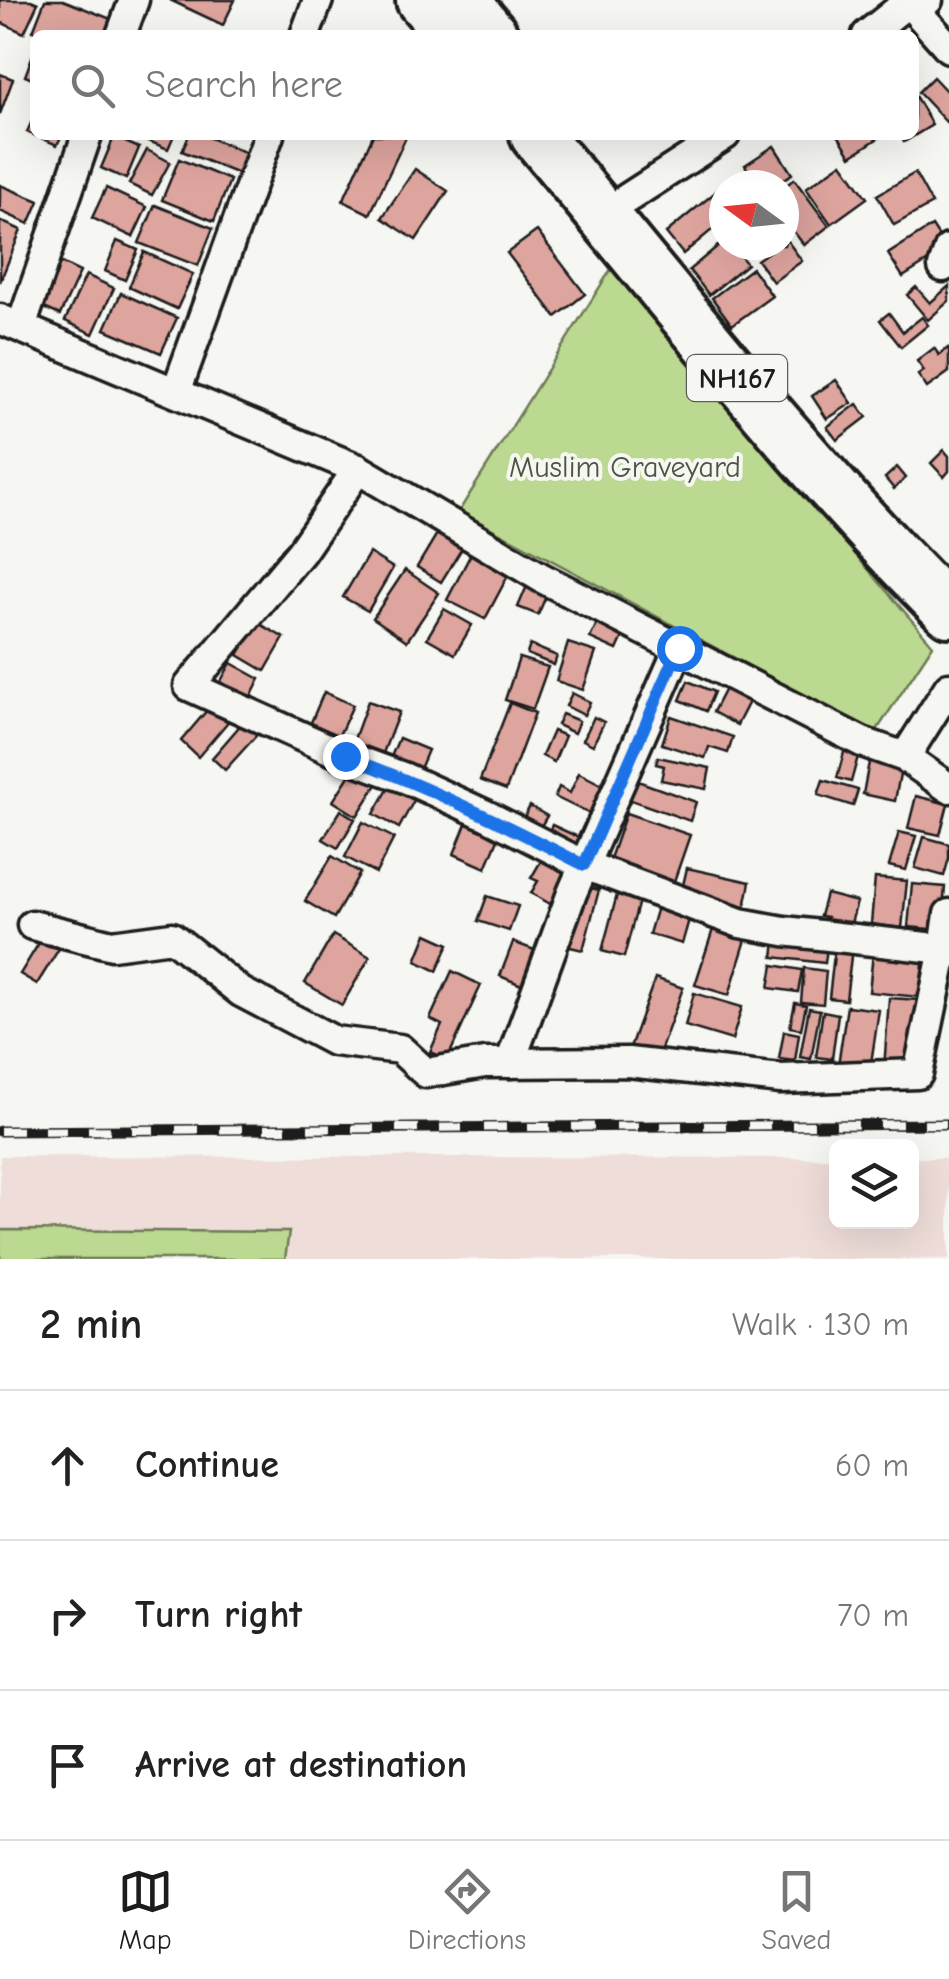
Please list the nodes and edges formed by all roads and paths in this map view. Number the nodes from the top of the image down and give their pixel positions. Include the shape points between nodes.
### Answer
1 (134, 0) edge
2 (318, 0) edge
3 (422, 0) edge
4 (463, 0) edge
5 (913, 1) edge
6 (124, 30) edge
7 (307, 30) edge
8 (448, 30) edge
9 (488, 30) edge
10 (874, 30) edge
11 (949, 48) edge
12 (85, 140) edge
13 (267, 140) edge
14 (540, 140) edge
15 (578, 140) edge
16 (717, 140) edge
17 (626, 199) junction
18 (10, 322) edge
19 (176, 392) junction
20 (358, 469) junction
21 (949, 576) edge
22 (949, 611) edge
23 (679, 648) junction
24 (949, 687) edge
25 (906, 758) junction
26 (949, 788) edge
27 (584, 865) junction
28 (949, 914) edge
29 (32, 926) dead end
30 (944, 949) junction
31 (510, 1063) junction

1 - 6 street
2 - 7 street
3 - 8 highway
4 - 9 highway
5 - 10 street
5 - 11 street
12 - 18 street
13 - 19 street
14 - 22 highway, NH167 via 833,490
15 - 17 highway, NH167
16 - 17 street
17 - 21 highway, NH167 via 848,468
18 - 19 street
19 - 20 street
20 - 23 street via 542,578
20 - 27 street via 301,552 189,686 405,778
23 - 25 street
23 - 27 street
24 - 25 street
25 - 26 street
27 - 30 street via 740,923
27 - 31 street
28 - 30 street
29 - 31 street via 112,946 172,937 241,992 334,1040 400,1049 426,1073
30 - 31 street via 918,1074 781,1079 628,1062

